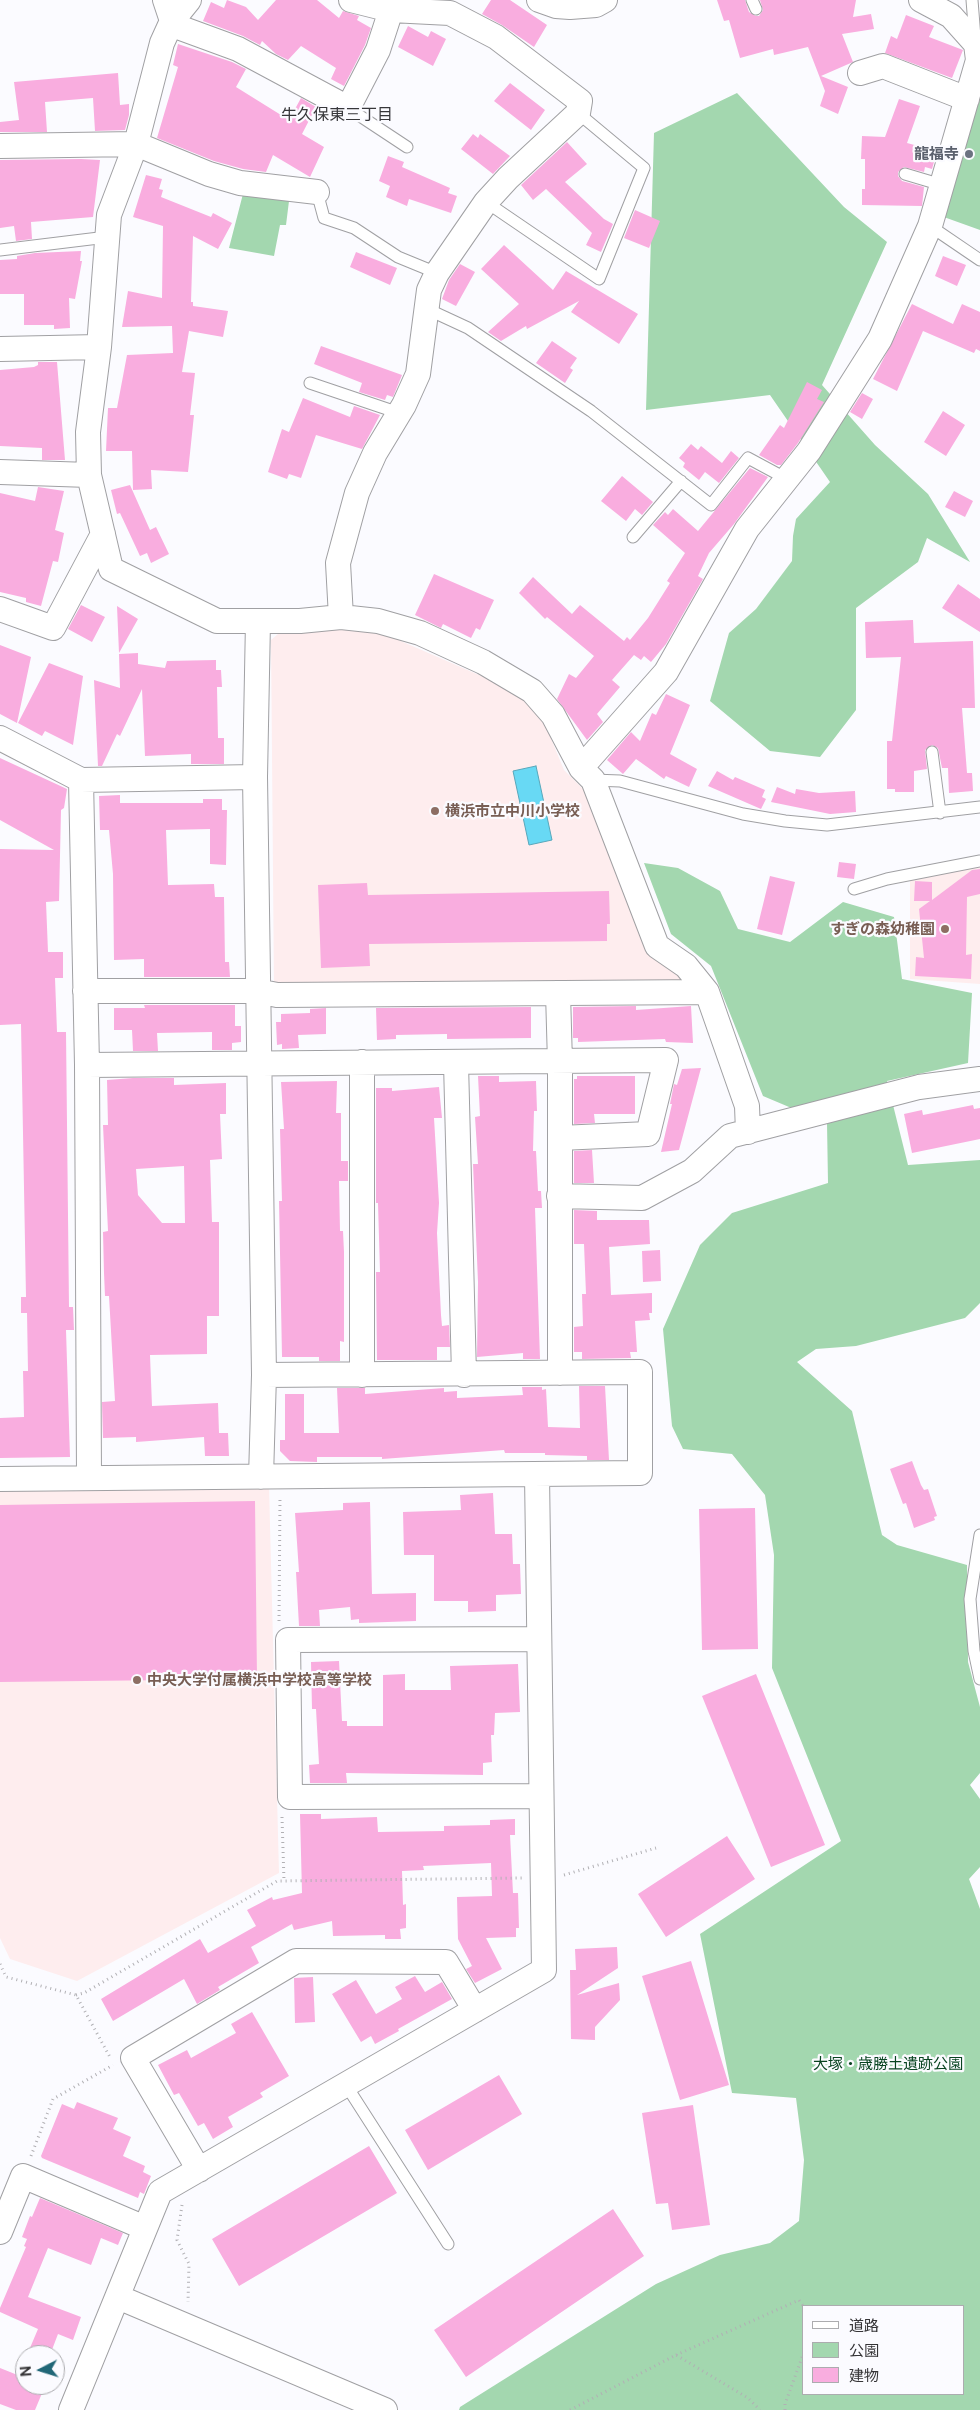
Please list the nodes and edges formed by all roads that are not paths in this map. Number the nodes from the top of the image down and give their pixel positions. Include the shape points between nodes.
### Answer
1 (189, 0) edge
2 (351, 0) edge
3 (539, 0) edge
4 (605, 0) edge
5 (921, 0) edge
6 (972, 0) edge
7 (457, 6) edge
8 (168, 10) edge
9 (391, 10) junction
10 (978, 55) edge
11 (860, 73) dead end
12 (967, 99) junction
13 (348, 108) junction
14 (578, 113) junction
15 (136, 144) junction
16 (0, 146) edge
17 (407, 147) dead end
18 (905, 174) dead end
19 (942, 185) junction
20 (317, 192) joint
21 (486, 202) junction
22 (930, 226) junction
23 (107, 237) junction
24 (0, 250) edge
25 (980, 260) edge
26 (437, 273) junction
27 (427, 309) junction
28 (99, 347) junction
29 (0, 349) edge
30 (310, 383) dead end
31 (399, 413) junction
32 (0, 472) edge
33 (89, 475) junction
34 (787, 479) junction
35 (681, 481) junction
36 (103, 534) junction
37 (632, 537) dead end
38 (0, 609) edge
39 (341, 617) junction
40 (258, 621) junction
41 (0, 738) edge
42 (932, 752) dead end
43 (587, 774) junction
44 (255, 776) junction
45 (81, 780) junction
46 (980, 807) edge
47 (940, 812) junction
48 (980, 861) edge
49 (854, 889) dead end
50 (85, 991) junction
51 (257, 991) junction
52 (706, 992) junction
53 (558, 993) junction
54 (362, 1062) junction
55 (456, 1063) junction
56 (560, 1063) junction
57 (260, 1064) junction
58 (87, 1065) junction
59 (980, 1079) edge
60 (748, 1132) junction
61 (560, 1138) junction
62 (559, 1196) junction
63 (560, 1373) junction
64 (264, 1375) junction
65 (362, 1375) junction
66 (464, 1375) junction
67 (537, 1475) junction
68 (89, 1477) junction
69 (261, 1477) junction
70 (0, 1478) edge
71 (980, 1536) edge
72 (539, 1639) junction
73 (980, 1679) edge
74 (541, 1796) junction
75 (475, 2010) junction
76 (346, 2085) junction
77 (199, 2170) junction
78 (144, 2228) junction
79 (0, 2232) edge
80 (448, 2244) dead end
81 (118, 2297) junction
82 (71, 2410) edge
83 (385, 2410) edge

1 - 8 street
2 - 9 street
3 - 4 street via 570,7
5 - 10 street via 951,16
6 - 10 lane
7 - 9 street
7 - 14 street via 580,100
8 - 13 street via 178,27 238,49
8 - 15 street
9 - 13 street via 378,50
10 - 12 street
11 - 12 street via 883,66
12 - 19 street
13 - 17 lane
14 - 21 street
14 - 21 lane via 644,168 599,279
15 - 16 street
15 - 20 street via 240,183
15 - 23 street via 109,215
18 - 19 lane
19 - 22 street
20 - 26 lane via 324,218 354,228 398,257
21 - 26 street
22 - 25 lane
22 - 34 street via 880,339 809,451
23 - 24 lane
23 - 28 street
26 - 27 street via 429,290
27 - 31 street via 418,374
27 - 35 lane via 468,328 501,350 591,411
28 - 29 street
28 - 33 street via 88,432
30 - 31 lane
31 - 39 street via 375,453 357,493 338,564
32 - 33 street
33 - 36 street
34 - 35 lane via 748,458 711,504
34 - 43 street via 747,529 666,672
35 - 37 lane
36 - 38 street via 53,628
36 - 40 street via 111,569 217,620
39 - 40 street
39 - 43 street via 378,621 420,634 483,662 532,691 553,715
40 - 44 street
41 - 45 street
42 - 47 lane
43 - 47 lane via 743,814 785,821 827,825
43 - 52 street via 657,946 686,966
44 - 45 street
44 - 51 street
45 - 50 street
46 - 47 lane
48 - 49 lane via 887,879
50 - 51 street
50 - 58 street
51 - 53 street via 277,995
51 - 57 street
52 - 53 street
52 - 60 street via 747,1106
53 - 56 street
54 - 55 street
54 - 57 street
54 - 65 street
55 - 56 street
55 - 66 street
56 - 61 street
56 - 61 street via 666,1060 648,1134
57 - 58 street
57 - 64 street
58 - 68 street
59 - 60 street via 919,1087
60 - 62 street via 730,1136 692,1171 642,1198
61 - 62 street
62 - 63 street
63 - 66 street
63 - 67 street via 640,1372 640,1473
64 - 65 street
64 - 69 street
65 - 66 street
67 - 69 street
67 - 72 street
68 - 69 street
68 - 70 street
71 - 73 lane via 970,1599
72 - 74 street
72 - 74 street via 288,1640 289,1738 290,1797
74 - 75 street via 544,1970
75 - 76 street
75 - 77 street via 446,1962 296,1962 133,2058
76 - 77 street
76 - 80 lane
77 - 78 street via 160,2192
78 - 79 street via 23,2176
78 - 81 street
81 - 82 street
81 - 83 street

